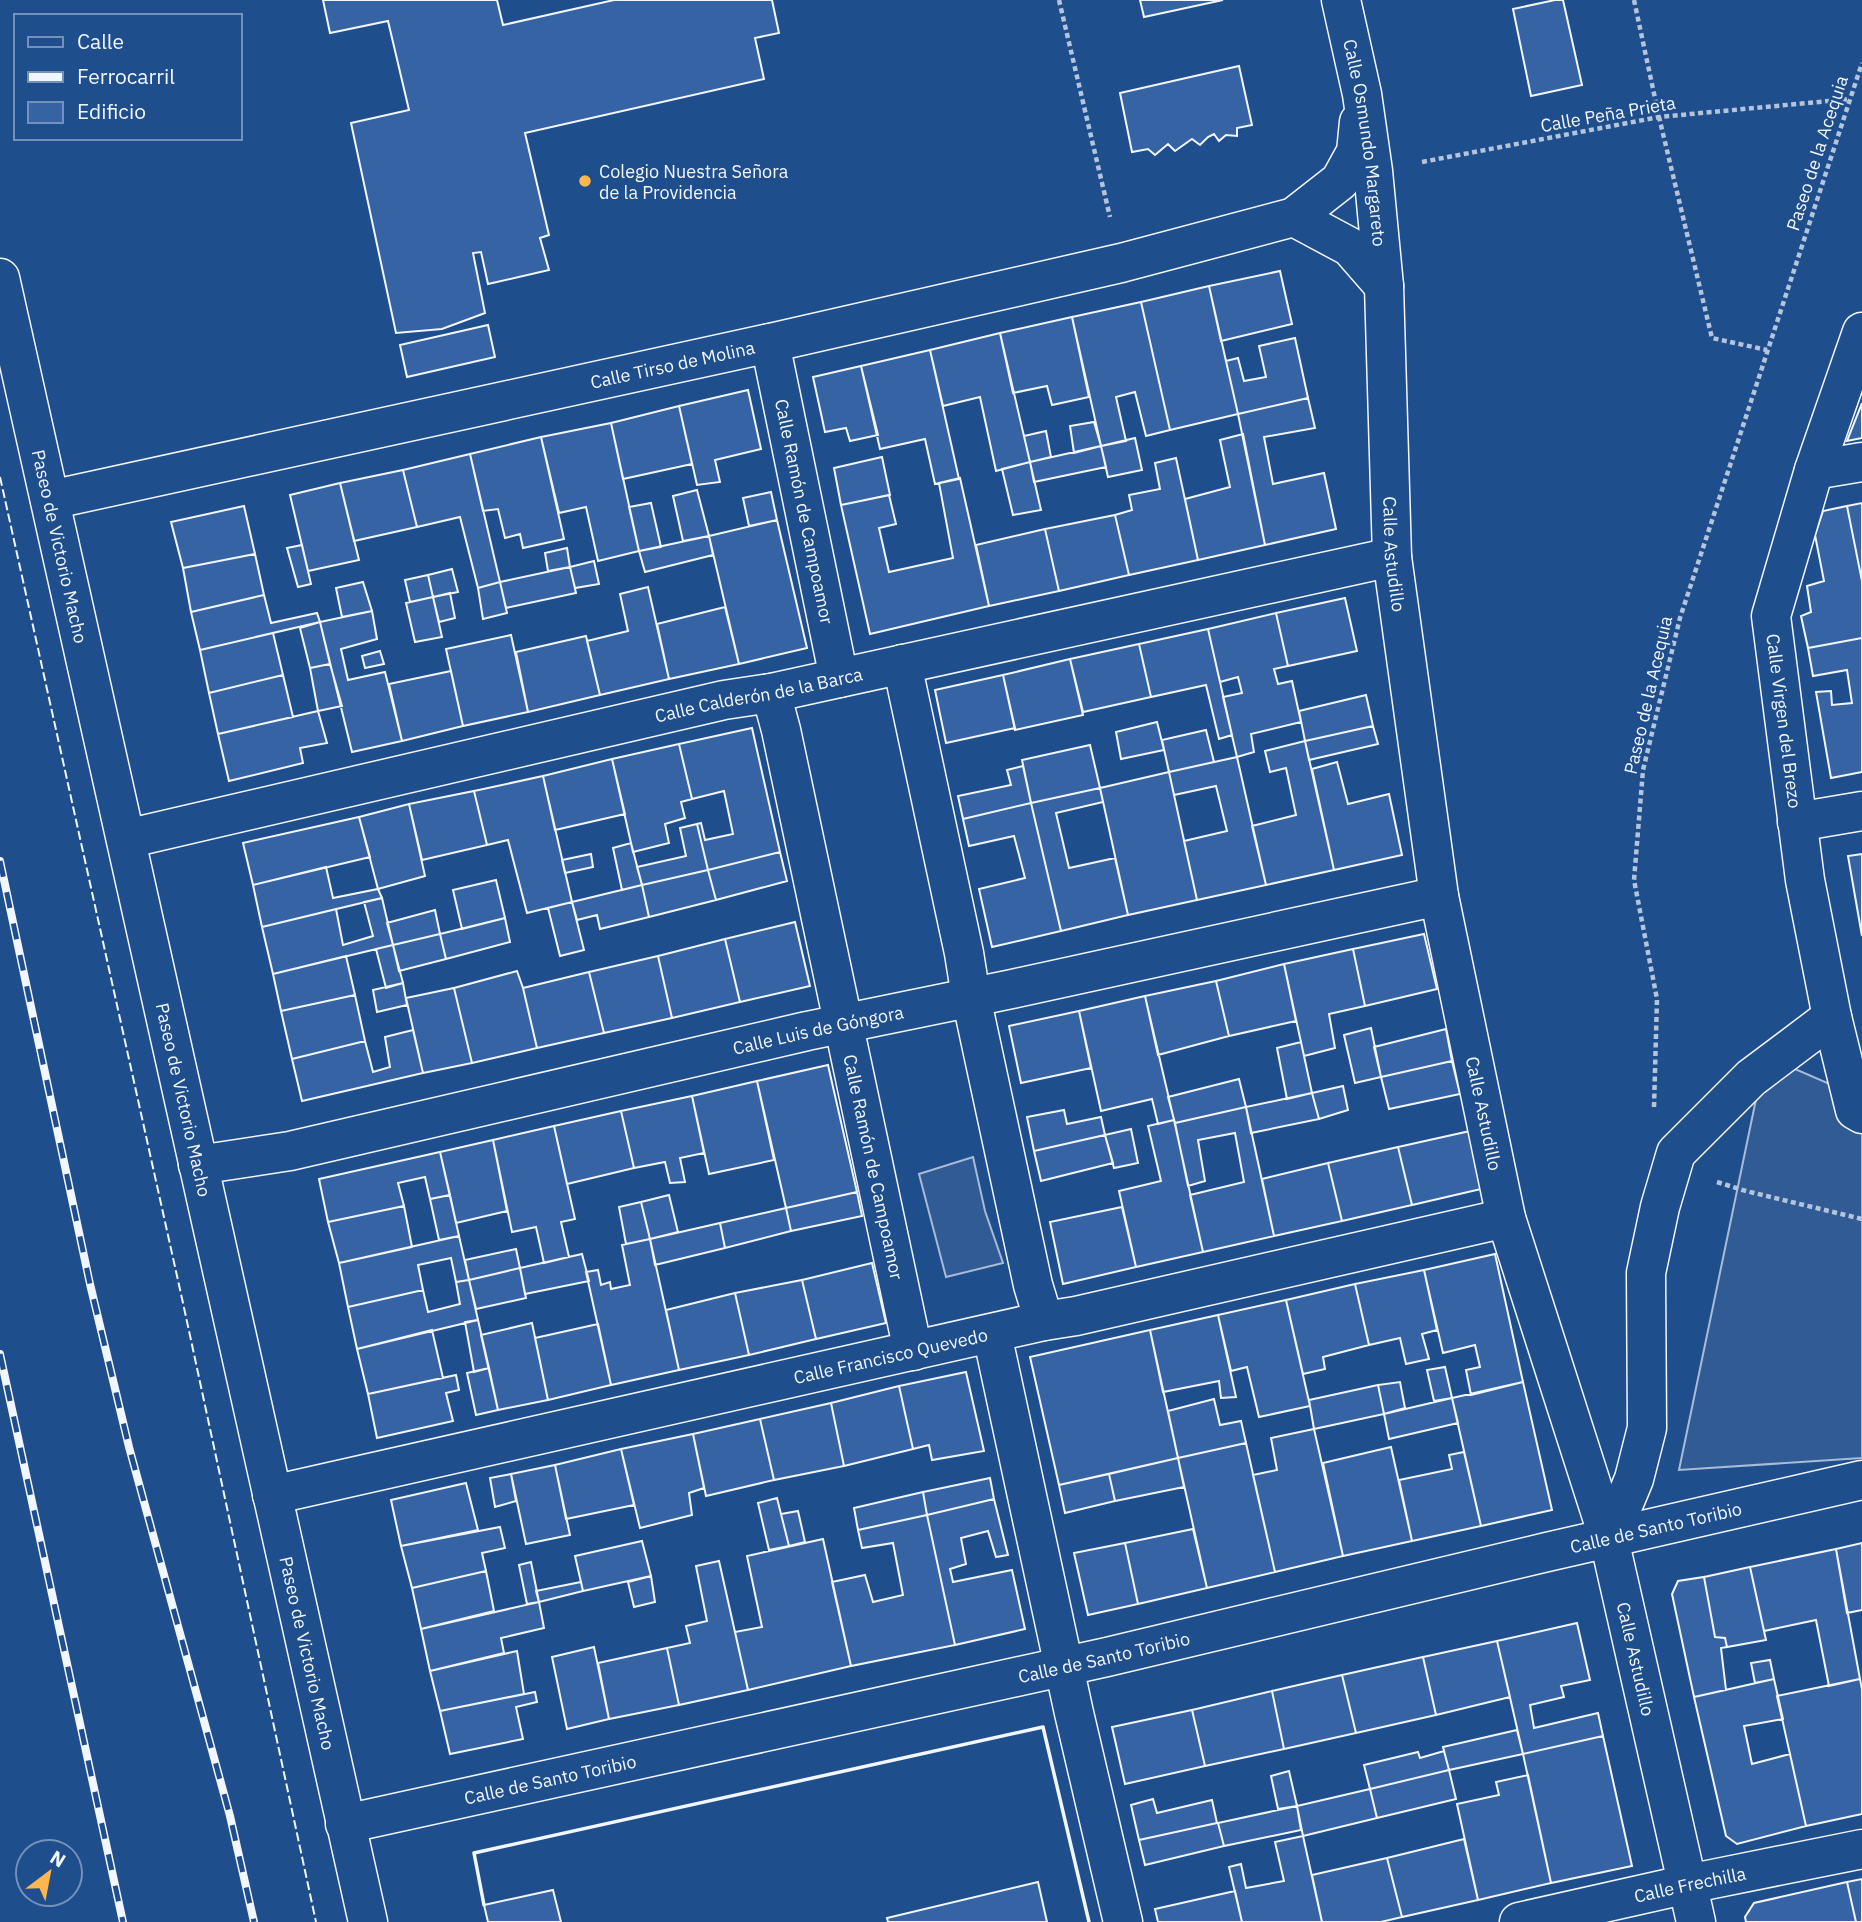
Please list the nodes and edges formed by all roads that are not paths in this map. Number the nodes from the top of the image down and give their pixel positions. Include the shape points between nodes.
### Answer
1 (1342, 0) edge
2 (1362, 94) junction
3 (1294, 218) junction
4 (0, 278) edge
5 (1384, 286) junction
6 (1862, 332) edge
7 (770, 343) junction
8 (1862, 462) edge
9 (1814, 471) junction
10 (50, 500) junction
11 (1392, 557) junction
12 (902, 664) junction
13 (839, 678) junction
14 (771, 693) junction
15 (1862, 811) edge
16 (1797, 822) junction
17 (126, 839) junction
18 (1439, 896) junction
19 (971, 997) junction
20 (1832, 1017) junction
21 (845, 1024) junction
22 (1862, 1114) edge
23 (198, 1165) junction
24 (1507, 1217) junction
25 (1044, 1321) junction
26 (992, 1334) junction
27 (913, 1351) junction
28 (1862, 1480) edge
29 (272, 1496) junction
30 (1609, 1539) junction
31 (1065, 1666) junction
32 (345, 1825) junction
33 (1862, 1849) edge
34 (1688, 1884) junction
35 (368, 1922) edge
36 (1123, 1922) edge
37 (1519, 1922) edge
38 (1696, 1922) edge

1 - 2 street, Calle Osmundo Margareto
2 - 3 street, Calle Tirso de Molina via 1356,152 1340,181
2 - 5 street, Calle Osmundo Margareto
3 - 5 street via 1350,247
3 - 7 street, Calle Tirso de Molina
4 - 10 street, Paseo de Victorio Macho
5 - 11 street, Calle Astudillo
6 - 9 street, Calle Virgen del Brezo
7 - 10 street, Calle Tirso de Molina
7 - 13 street, Calle Ramón de Campoamor
8 - 9 street
9 - 16 street, Calle Virgen del Brezo via 1771,616
10 - 17 street, Paseo de Victorio Macho
11 - 12 street, Calle Calderón de la Barca
11 - 18 street, Calle Astudillo
12 - 13 street, Calle Calderón de la Barca
12 - 19 street
13 - 14 street, Calle Calderón de la Barca
14 - 17 street, Calle Calderón de la Barca via 724,700
14 - 21 street, Calle Ramón de Campoamor
15 - 16 street
16 - 20 street, Calle Virgen del Brezo
17 - 23 street, Paseo de Victorio Macho
18 - 19 street, Calle Luis de Góngora
18 - 24 street, Calle Astudillo
19 - 21 street, Calle Luis de Góngora
19 - 25 street
20 - 22 street, Calle Virgen del Brezo via 1855,1110
20 - 30 street via 1751,1078 1676,1153 1646,1273 1647,1428 1634,1479
21 - 23 street, Calle Luis de Góngora via 290,1151
21 - 27 street, Calle Ramón de Campoamor
23 - 29 street, Paseo de Victorio Macho
24 - 25 street, Calle Francisco Quevedo
24 - 30 street, Calle Astudillo
25 - 26 street, Calle Francisco Quevedo
26 - 27 street, Calle Francisco Quevedo
26 - 31 street
27 - 29 street, Calle Francisco Quevedo
28 - 30 street, Calle de Santo Toribio
29 - 32 street, Paseo de Victorio Macho
30 - 31 street, Calle de Santo Toribio
30 - 34 street, Calle Astudillo
31 - 32 street, Calle de Santo Toribio
31 - 36 street
32 - 35 street, Paseo de Victorio Macho
33 - 34 street, Calle Frechilla
34 - 37 street, Calle Frechilla
34 - 38 street, Calle Astudillo

